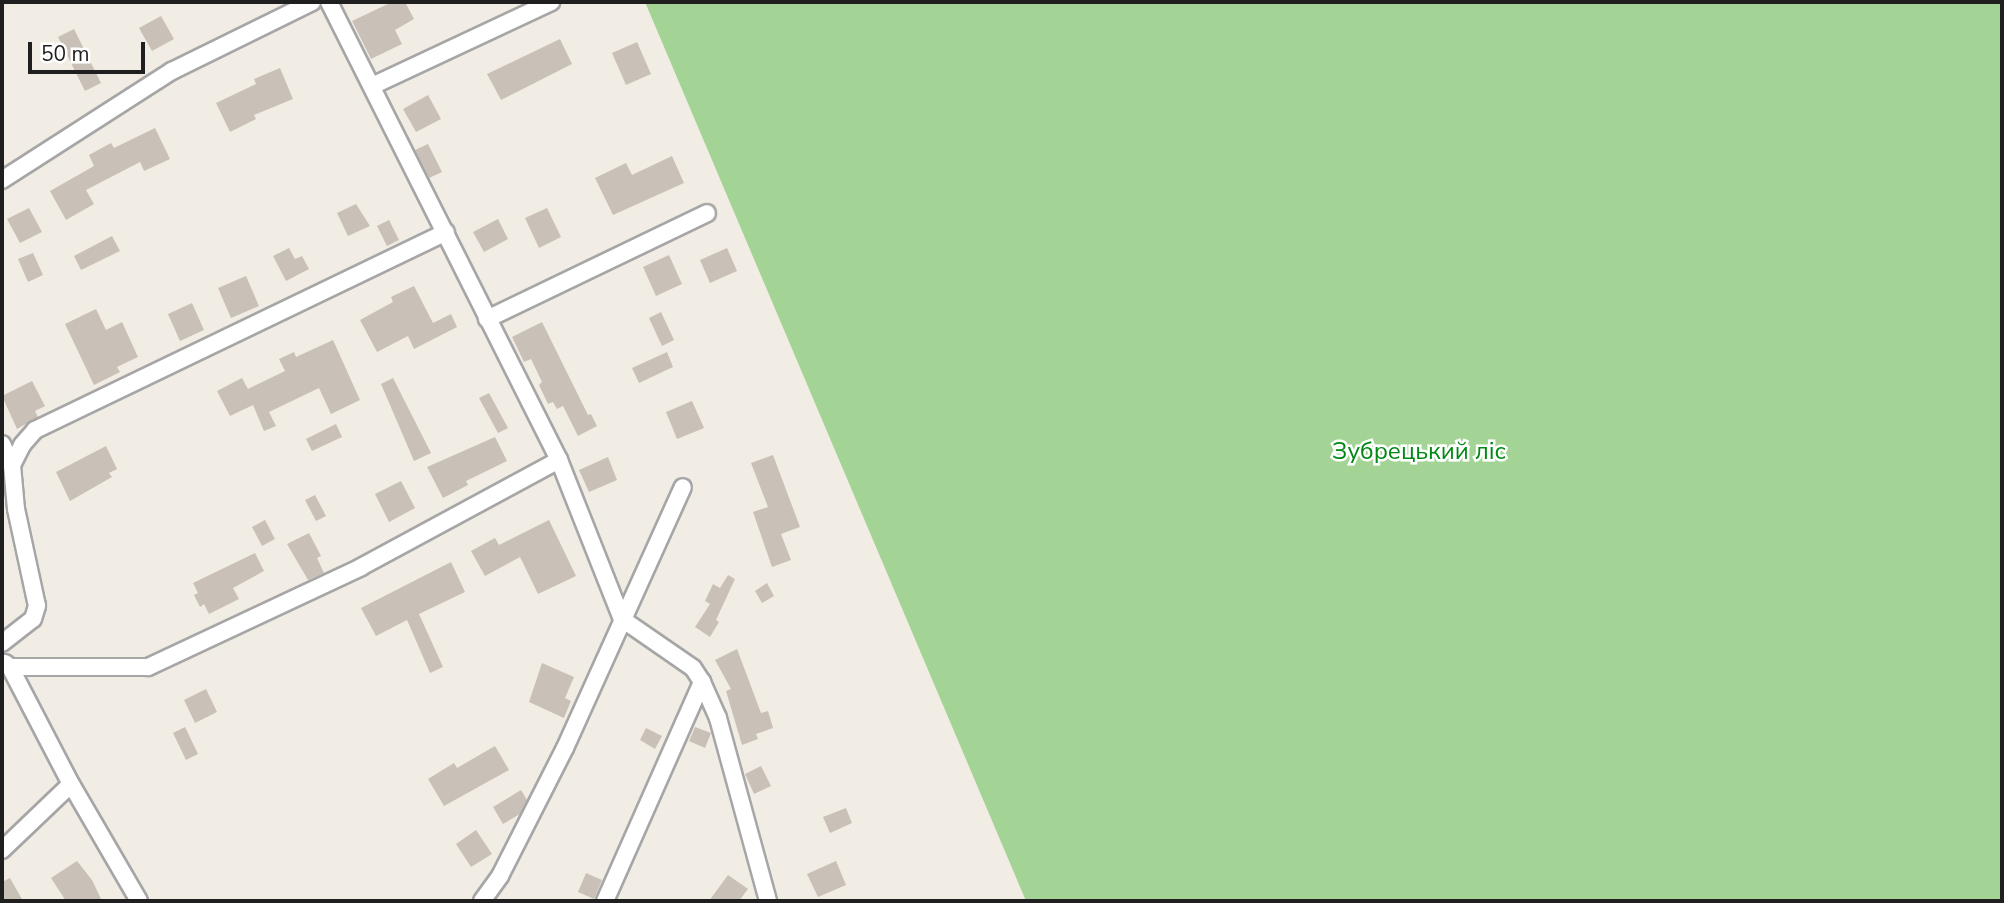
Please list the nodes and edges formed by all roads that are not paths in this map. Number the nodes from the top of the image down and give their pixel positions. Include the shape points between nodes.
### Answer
1 (312, 2) edge
2 (329, 2) edge
3 (551, 2) edge
4 (372, 86) junction
5 (2, 180) edge
6 (707, 212) dead end
7 (446, 232) junction
8 (486, 318) junction
9 (2, 444) edge
10 (559, 460) junction
11 (12, 466) junction
12 (683, 487) dead end
13 (622, 619) junction
14 (2, 643) edge
15 (6, 664) edge
16 (702, 682) junction
17 (71, 784) junction
18 (2, 850) edge
19 (139, 901) edge
20 (482, 901) edge
21 (605, 901) edge
22 (768, 901) edge

1 - 5 street via 172,71
2 - 4 street
3 - 4 street
4 - 7 street
6 - 8 street
7 - 8 street
7 - 11 street via 35,430
8 - 10 street
9 - 11 street
10 - 13 street
10 - 15 street via 361,567 148,667
11 - 14 street via 16,509 37,607 33,619
12 - 13 street
13 - 16 street via 694,668
13 - 20 street via 559,760 500,876
15 - 17 street
16 - 21 street
16 - 22 street via 718,718
17 - 18 street
17 - 19 street

